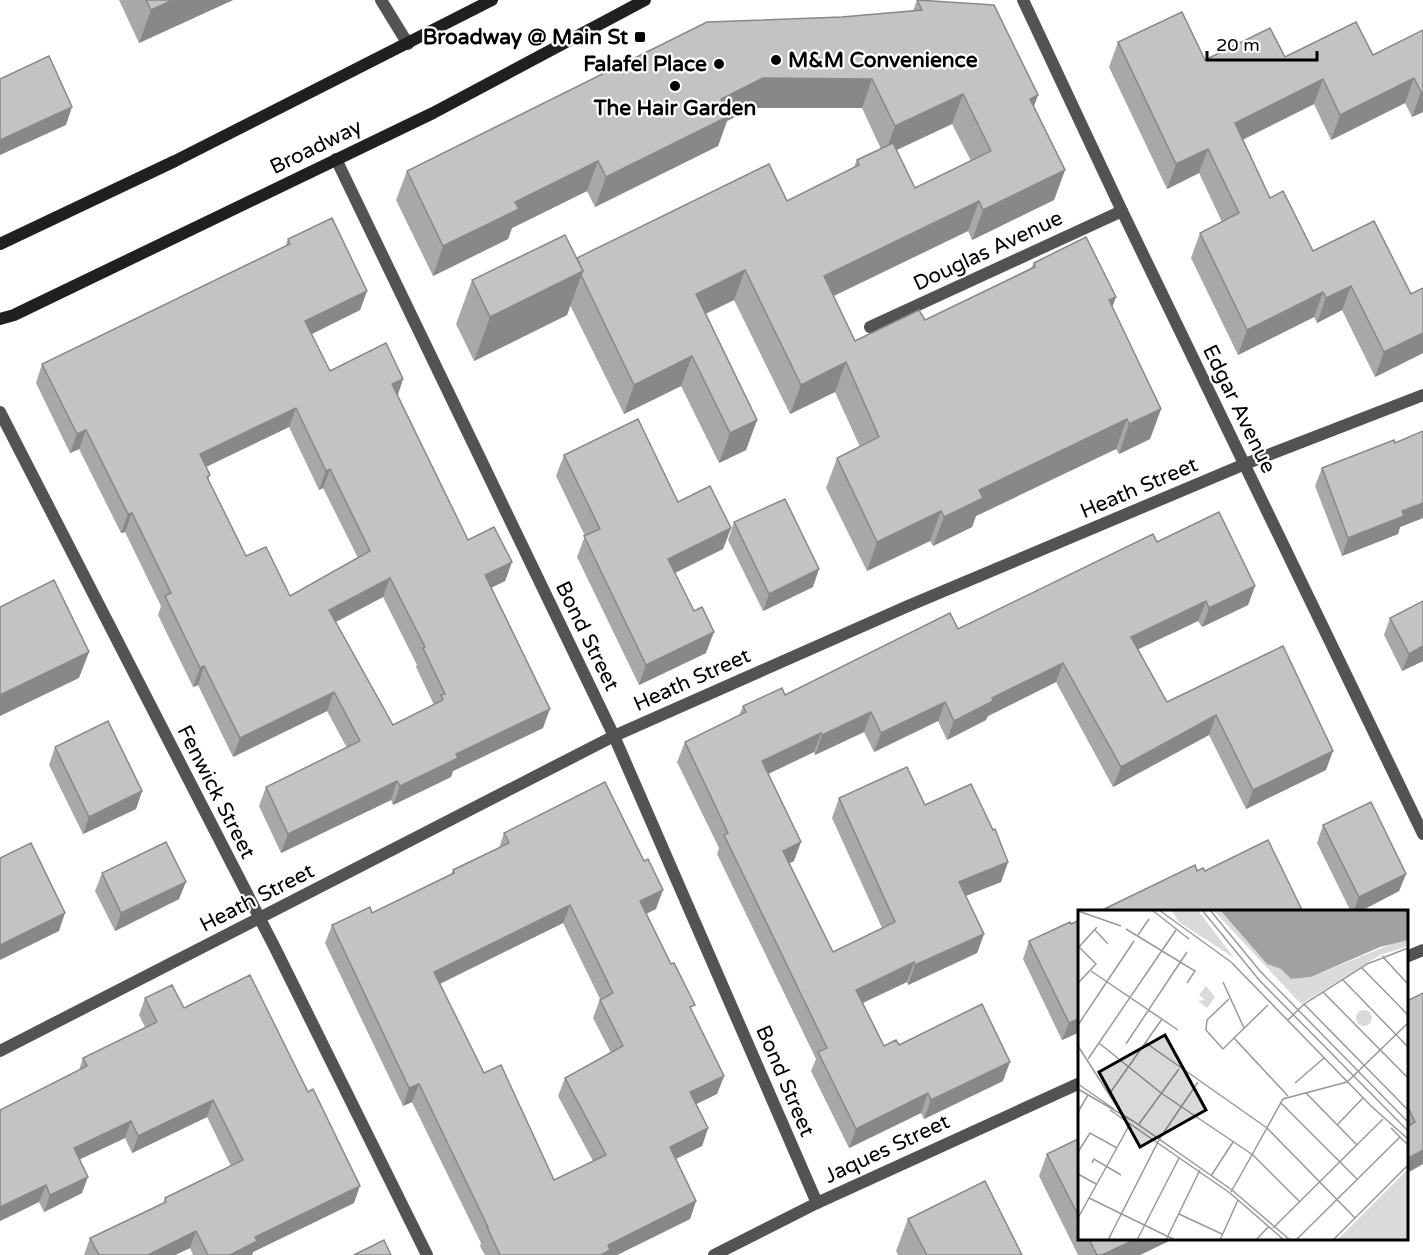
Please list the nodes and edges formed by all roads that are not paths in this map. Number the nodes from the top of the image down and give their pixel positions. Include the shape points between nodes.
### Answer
1 (381, 0) edge
2 (492, 0) edge
3 (645, 0) edge
4 (1023, 0) edge
5 (408, 44) junction
6 (336, 159) junction
7 (1122, 211) junction
8 (0, 244) edge
9 (0, 320) edge
10 (870, 327) dead end
11 (1423, 395) edge
12 (0, 412) edge
13 (1245, 465) junction
14 (614, 736) junction
15 (1423, 834) edge
16 (260, 919) junction
17 (1423, 950) edge
18 (1408, 957) edge
19 (0, 1051) edge
20 (1078, 1084) edge
21 (817, 1203) junction
22 (427, 1255) edge
23 (714, 1255) edge

1 - 5 street
2 - 5 main road
3 - 6 main road, Broadway via 433,113
4 - 7 street, Edgar Avenue
5 - 8 main road
6 - 9 main road, Broadway
6 - 14 street, Bond Street
7 - 10 street, Douglas Avenue
7 - 13 street, Edgar Avenue
11 - 13 street, Heath Street
12 - 16 street, Fenwick Street
13 - 14 street, Heath Street via 908,606
13 - 15 street, Edgar Avenue
14 - 16 street, Heath Street
14 - 21 street, Bond Street
16 - 19 street, Heath Street
16 - 22 street, Fenwick Street
17 - 18 street
20 - 21 street, Jaques Street
21 - 23 street, Jaques Street

